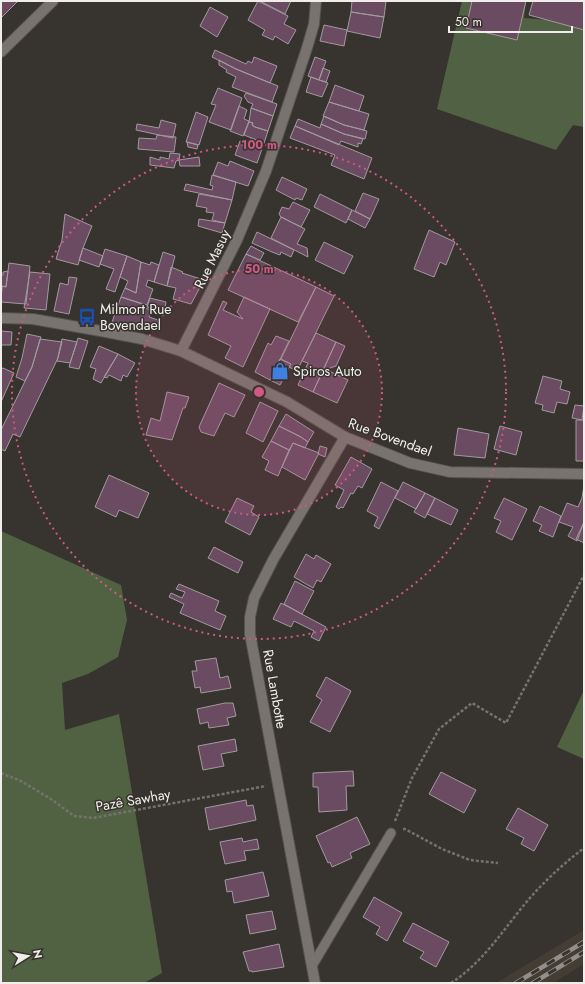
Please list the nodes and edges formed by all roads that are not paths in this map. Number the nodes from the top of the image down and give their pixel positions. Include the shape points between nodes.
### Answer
1 (54, 1) edge
2 (316, 1) edge
3 (1, 52) edge
4 (1, 318) edge
5 (181, 351) junction
6 (345, 437) junction
7 (584, 474) edge
8 (391, 833) road end
9 (312, 966) junction
10 (315, 983) edge

1 - 3 street
2 - 5 street, Rue Masuy via 314,24 307,48 266,171 240,234
4 - 5 street via 33,319 128,336
5 - 6 street, Rue Bovendael via 287,402
6 - 7 street, Rue Bovendael via 410,463 450,472
6 - 9 street, Rue Lambotte via 272,560 254,598 251,611 250,634
8 - 9 lane
9 - 10 street, Rue Lambotte

